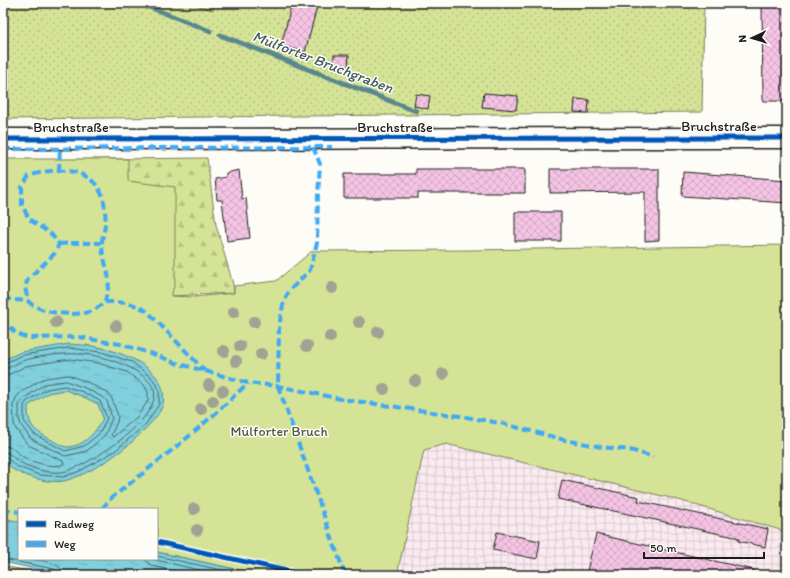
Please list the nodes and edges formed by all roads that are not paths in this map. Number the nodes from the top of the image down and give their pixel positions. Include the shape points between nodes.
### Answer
1 (787, 138) edge
2 (3, 139) edge

1 - 2 street, Bruchstraße

